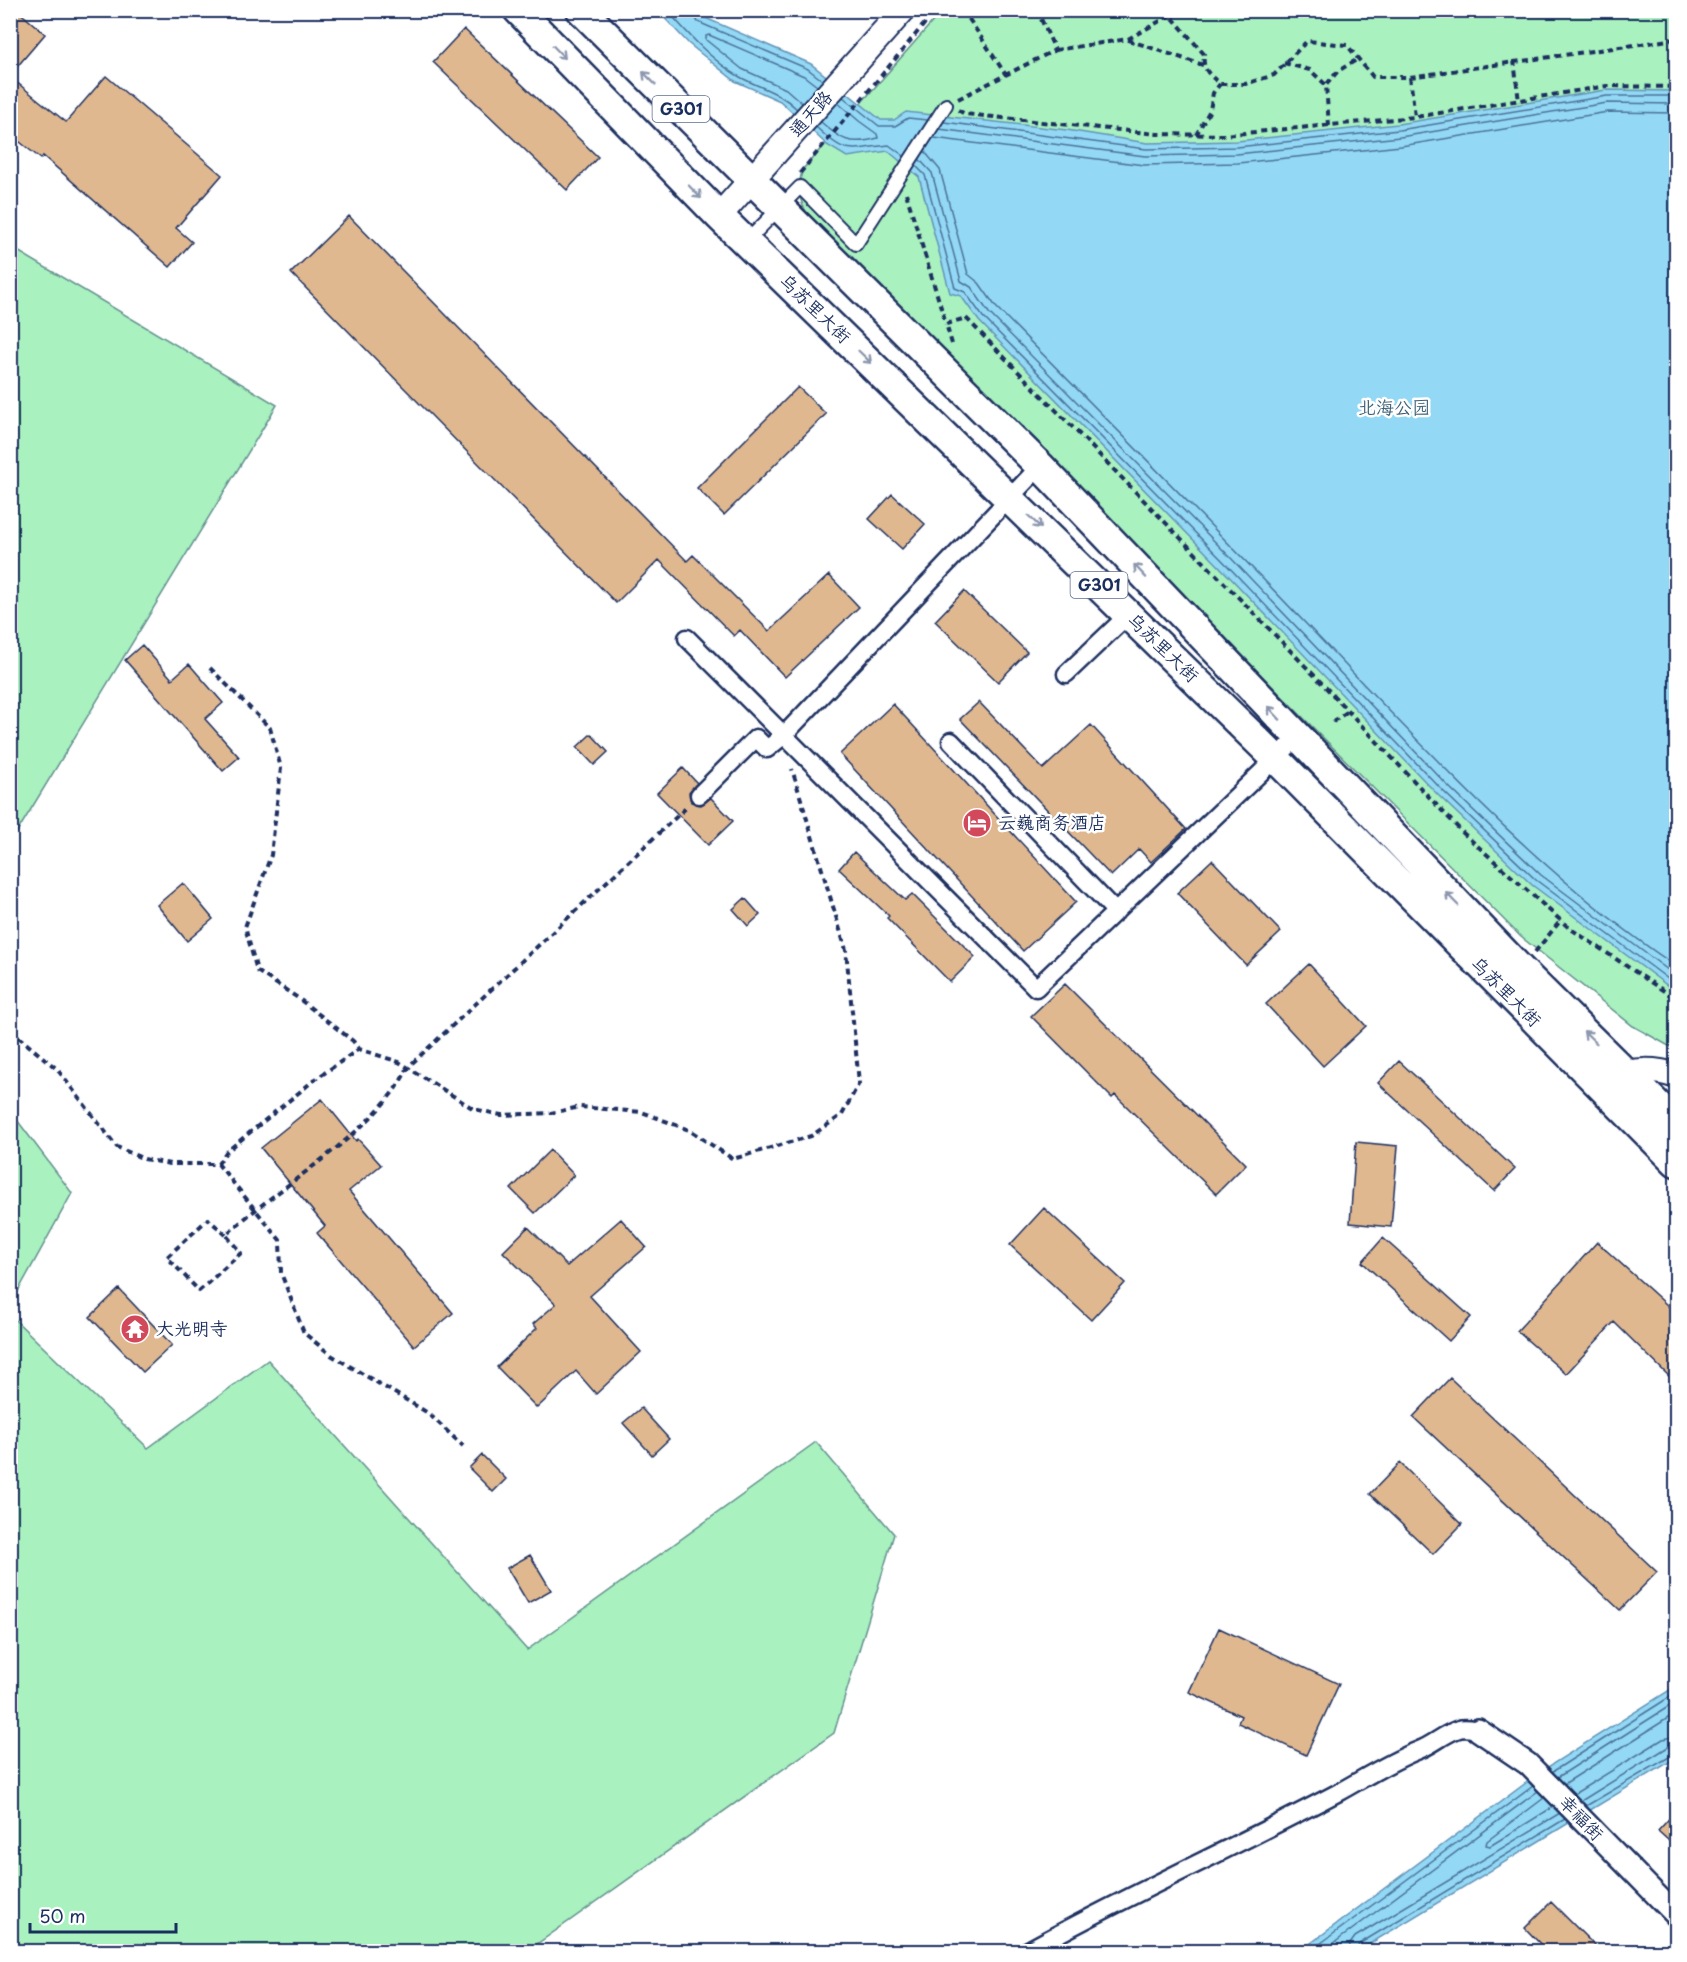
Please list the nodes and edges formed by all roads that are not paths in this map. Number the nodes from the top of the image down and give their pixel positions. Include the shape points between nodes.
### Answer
1 (518, 10) edge
2 (581, 10) edge
3 (903, 10) edge
4 (946, 105) road end
5 (753, 180) junction
6 (780, 208) junction
7 (719, 216) junction
8 (746, 242) junction
9 (1040, 466) junction
10 (1010, 498) junction
11 (1129, 614) junction
12 (687, 638) dead end
13 (1066, 674) dead end
14 (783, 736) junction
15 (1297, 738) junction
16 (951, 741) dead end
17 (1276, 759) junction
18 (699, 795) road end
19 (1116, 912) junction
20 (1626, 1072) junction
21 (1677, 1076) edge
22 (1597, 1083) junction
23 (1677, 1123) edge
24 (1677, 1162) edge
25 (1478, 1730) joint
26 (1677, 1916) edge
27 (1025, 1952) edge

1 -> 7 highway, 乌苏里大街 / G301
5 -> 2 highway, 乌苏里大街 / G301
3 - 5 main road, 通天路
4 - 6 street via 856,244 800,187
5 - 6 highway, 乌苏里大街 / G301
5 - 7 main road, 通天路
6 - 8 street
6 - 9 highway, 乌苏里大街 / G301
7 - 8 highway, 乌苏里大街 / G301
8 -> 10 highway, 乌苏里大街 / G301
9 - 10 street
15 -> 9 highway, 乌苏里大街 / G301
10 -> 11 highway, 乌苏里大街 / G301
10 - 14 street
11 - 13 street
11 - 17 highway, 乌苏里大街 / G301
12 - 14 street
14 - 18 street via 767,749 756,738
14 - 19 street via 1036,988
15 - 17 street
20 -> 15 highway, 乌苏里大街 / G301 via 1520,969
16 - 19 street
17 - 19 street
17 - 22 highway, 乌苏里大街 / G301
20 - 21 main road via 1657,1071
20 - 22 main road
20 - 23 highway, 乌苏里大街 / G301
22 - 24 highway, 乌苏里大街 / G301
25 - 26 street, 幸福街 via 1528,1764
25 - 27 street via 1461,1728 1418,1751 1408,1752 1394,1764 1383,1766

